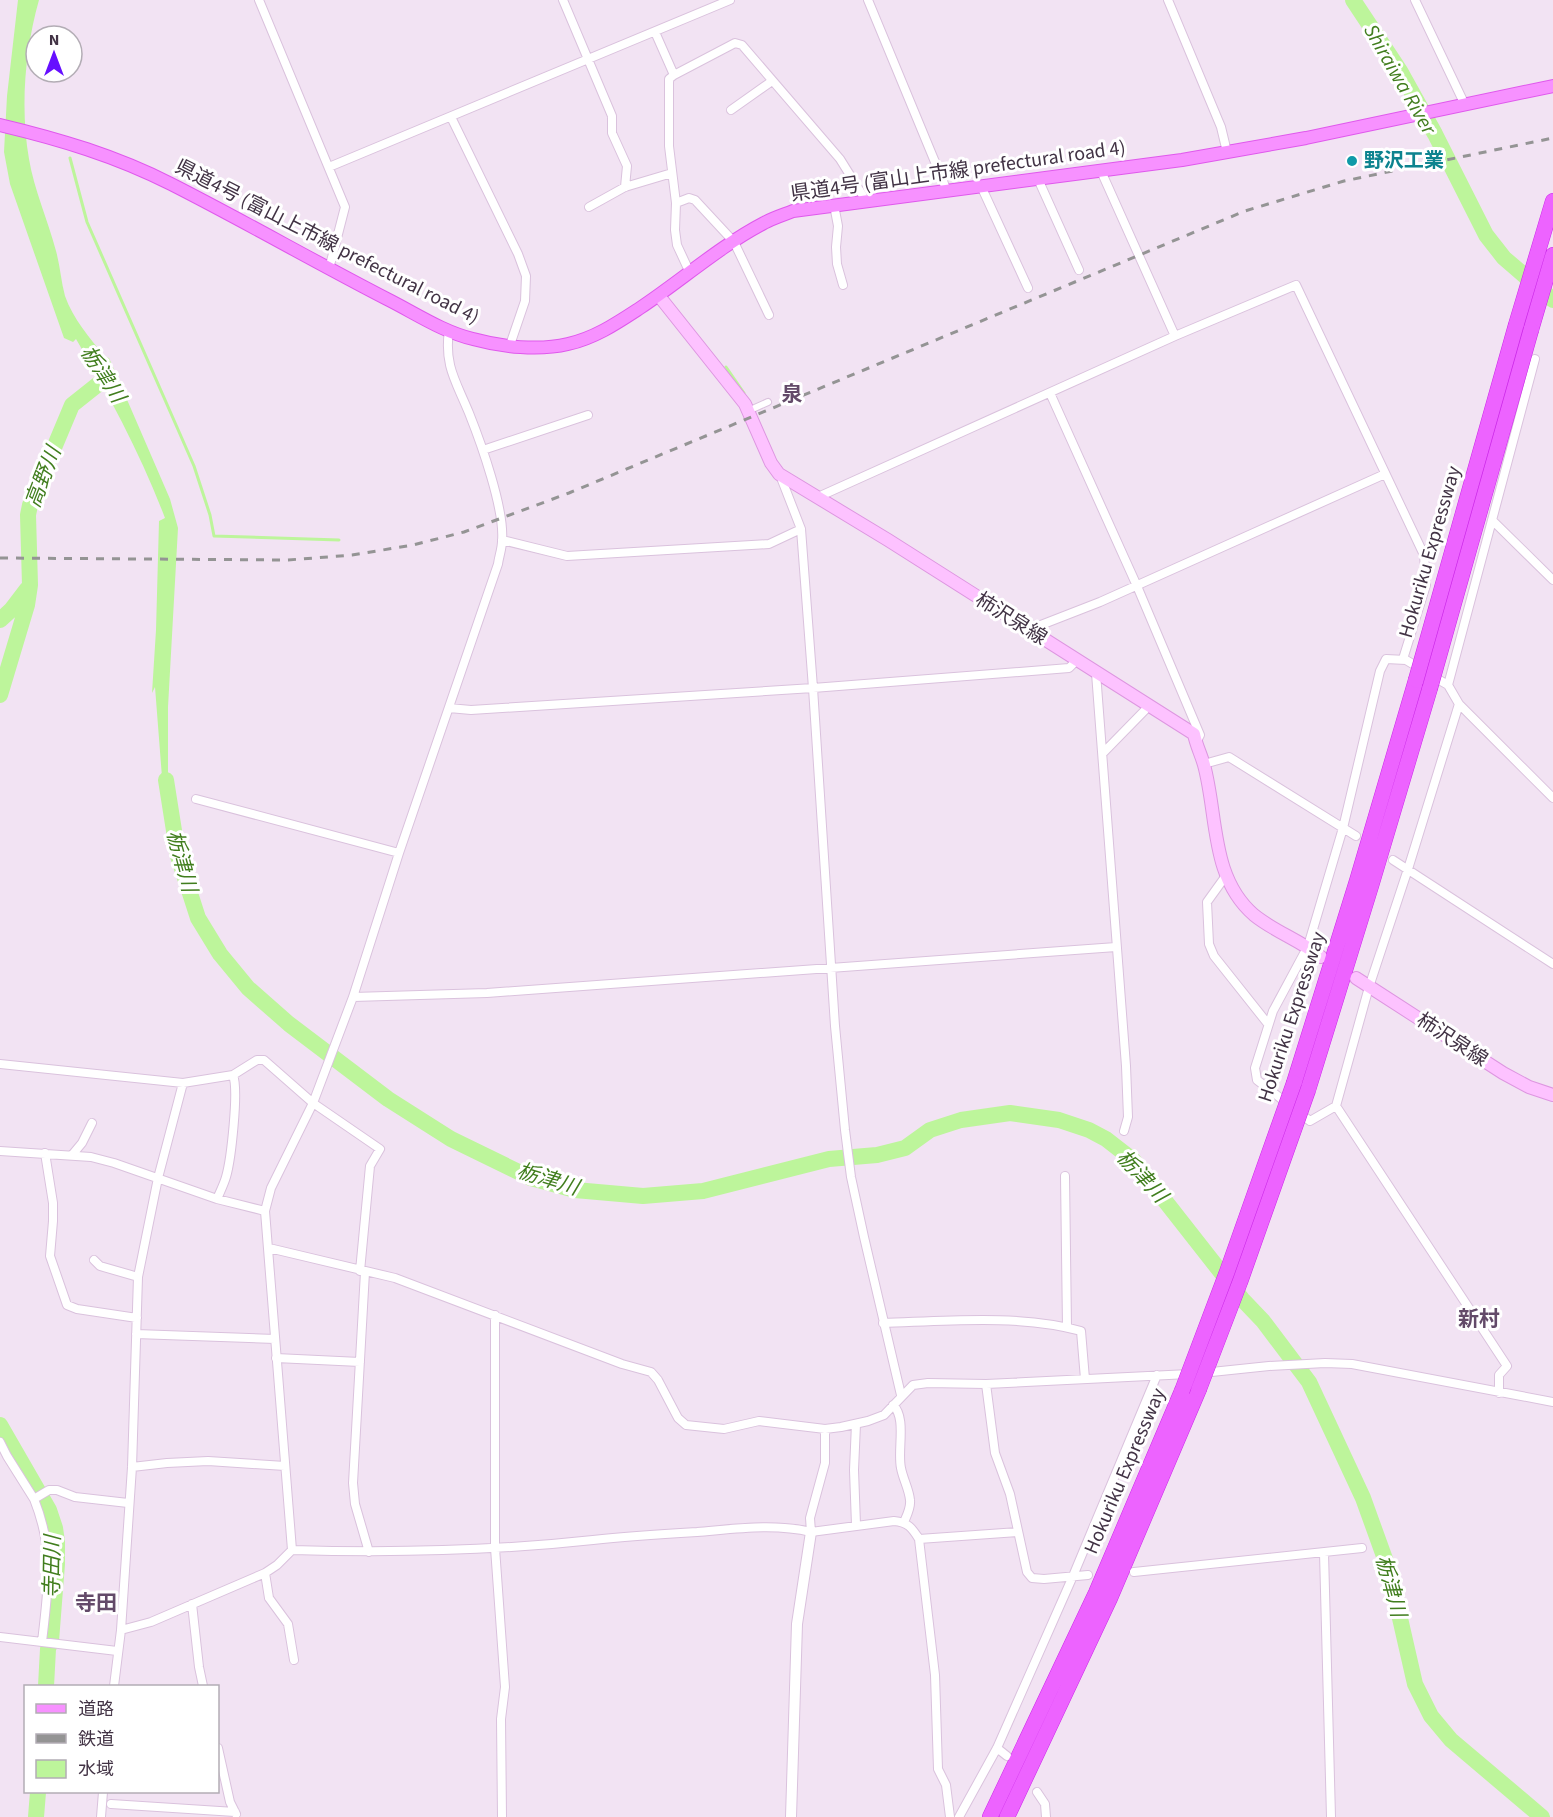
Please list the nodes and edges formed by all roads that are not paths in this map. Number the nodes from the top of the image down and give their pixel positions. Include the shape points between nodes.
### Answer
1 (259, 0) edge
2 (563, 0) edge
3 (730, 0) edge
4 (868, 0) edge
5 (1168, 0) edge
6 (1415, 0) edge
7 (655, 32) junction
8 (587, 58) junction
9 (674, 75) junction
10 (772, 81) junction
11 (1553, 86) edge
12 (1465, 105) junction
13 (731, 110) dead end
14 (451, 117) junction
15 (0, 125) edge
16 (1227, 152) junction
17 (328, 167) junction
18 (1101, 171) junction
19 (672, 173) junction
20 (1038, 179) junction
21 (981, 186) junction
22 (625, 187) junction
23 (947, 191) junction
24 (864, 201) junction
25 (1553, 201) edge
26 (676, 203) junction
27 (834, 205) junction
28 (589, 207) dead end
29 (734, 242) junction
30 (1553, 255) edge
31 (328, 269) junction
32 (1079, 270) dead end
33 (690, 273) junction
34 (843, 285) dead end
35 (1028, 288) dead end
36 (659, 296) junction
37 (769, 315) dead end
38 (449, 330) junction
39 (1175, 336) junction
40 (510, 345) junction
41 (1535, 359) dead end
42 (1050, 393) junction
43 (768, 402) dead end
44 (748, 411) junction
45 (588, 415) dead end
46 (483, 450) junction
47 (779, 474) junction
48 (1385, 474) junction
49 (818, 497) junction
50 (1491, 520) junction
51 (801, 529) junction
52 (502, 540) junction
53 (1553, 580) edge
54 (1137, 586) junction
55 (1028, 630) junction
56 (1403, 659) junction
57 (1077, 660) junction
58 (1096, 673) junction
59 (1448, 685) junction
60 (813, 688) junction
61 (1459, 704) junction
62 (1149, 706) junction
63 (449, 708) junction
64 (1196, 743) junction
65 (1103, 753) junction
66 (1204, 764) junction
67 (1553, 798) edge
68 (196, 799) dead end
69 (1343, 828) junction
70 (1356, 836) dead end
71 (399, 853) junction
72 (1393, 861) dead end
73 (1408, 869) junction
74 (1225, 877) junction
75 (1308, 946) junction
76 (1116, 947) junction
77 (1321, 957) dead end
78 (1553, 964) edge
79 (832, 968) junction
80 (1356, 978) dead end
81 (1369, 987) junction
82 (352, 998) junction
83 (1268, 1024) junction
84 (0, 1064) edge
85 (232, 1076) junction
86 (183, 1083) junction
87 (1301, 1087) junction
88 (1553, 1095) edge
89 (313, 1103) junction
90 (1336, 1106) junction
91 (92, 1123) dead end
92 (1124, 1131) dead end
93 (0, 1151) edge
94 (45, 1153) junction
95 (72, 1155) junction
96 (1065, 1176) dead end
97 (158, 1178) junction
98 (217, 1199) junction
99 (265, 1211) junction
100 (269, 1248) junction
101 (94, 1260) dead end
102 (362, 1272) junction
103 (138, 1277) junction
104 (495, 1314) junction
105 (137, 1318) junction
106 (883, 1323) junction
107 (1067, 1327) junction
108 (136, 1334) junction
109 (275, 1339) junction
110 (276, 1358) junction
111 (360, 1362) junction
112 (1157, 1376) junction
113 (1085, 1379) junction
114 (986, 1384) junction
115 (1499, 1393) junction
116 (901, 1395) junction
117 (1553, 1402) edge
118 (893, 1405) junction
119 (856, 1424) junction
120 (825, 1429) junction
121 (0, 1442) edge
122 (285, 1466) junction
123 (132, 1467) junction
124 (34, 1499) junction
125 (128, 1503) junction
126 (904, 1522) junction
127 (856, 1525) junction
128 (811, 1532) junction
129 (1018, 1532) junction
130 (919, 1539) junction
131 (495, 1548) junction
132 (1362, 1548) dead end
133 (292, 1550) junction
134 (369, 1552) junction
135 (1324, 1553) junction
136 (1134, 1572) dead end
137 (265, 1573) junction
138 (1088, 1575) dead end
139 (1072, 1576) junction
140 (192, 1604) junction
141 (121, 1630) junction
142 (0, 1637) edge
143 (42, 1642) junction
144 (117, 1651) junction
145 (294, 1660) dead end
146 (114, 1685) edge
147 (203, 1685) edge
148 (997, 1748) junction
149 (219, 1752) edge
150 (1007, 1756) dead end
151 (1037, 1792) dead end
152 (103, 1793) edge
153 (111, 1804) dead end
154 (236, 1814) edge
155 (101, 1817) edge
156 (502, 1817) edge
157 (792, 1817) edge
158 (950, 1817) edge
159 (959, 1817) edge
160 (990, 1817) edge
161 (1007, 1817) edge
162 (1046, 1817) edge
163 (1331, 1817) edge

1 - 17 street
2 - 8 street
3 - 7 street
4 - 23 street
5 - 16 street via 1221,127
6 - 12 street
7 - 8 street
7 - 9 street
8 - 14 street
8 - 22 street via 612,116 612,133 627,166
9 - 10 street via 735,43 742,45
9 - 19 street via 669,79
10 - 13 street
10 - 24 street via 840,159
11 - 12 main road
12 - 16 main road, 県道4号 (富山上市線 prefectural road 4)
14 - 17 street
14 - 40 street via 526,276 525,301
15 - 31 main road, 県道4号 (富山上市線 prefectural road 4) via 53,137 124,162
16 - 18 main road, 県道4号 (富山上市線 prefectural road 4)
17 - 31 street via 345,207
18 - 20 main road, 県道4号 (富山上市線 prefectural road 4)
18 - 39 street
19 - 22 street
19 - 26 street
20 - 21 main road, 県道4号 (富山上市線 prefectural road 4)
20 - 32 street
21 - 23 main road, 県道4号 (富山上市線 prefectural road 4)
21 - 35 street
22 - 28 street
23 - 24 main road, 県道4号 (富山上市線 prefectural road 4)
24 - 27 main road, 県道4号 (富山上市線 prefectural road 4)
25 - 87 highway, Hokuriku Expressway, bridge
26 - 29 street via 689,198 696,200
26 - 33 street via 677,245
27 - 29 main road, 県道4号 (富山上市線 prefectural road 4) via 793,211 765,222
27 - 34 street via 837,264
29 - 33 main road, 県道4号 (富山上市線 prefectural road 4)
29 - 37 street
30 - 87 highway, Hokuriku Expressway, bridge via 1371,886
31 - 38 main road, 県道4号 (富山上市線 prefectural road 4)
33 - 36 main road, 県道4号 (富山上市線 prefectural road 4)
36 - 40 main road, 県道4号 (富山上市線 prefectural road 4) via 599,334 567,345
36 - 44 main road
38 - 40 main road, 県道4号 (富山上市線 prefectural road 4) via 472,339
38 - 46 street via 446,350 451,373
39 - 42 street
39 - 48 street via 1296,285
41 - 50 street
42 - 49 street
42 - 54 street
43 - 44 street
44 - 47 main road
45 - 46 street
46 - 52 street via 501,519
47 - 49 main road, 柿沢泉線
47 - 51 street
48 - 54 street
48 - 56 street via 1424,555 1426,585
49 - 55 main road, 柿沢泉線
50 - 53 street
50 - 59 street
51 - 52 street via 769,544 567,556
51 - 60 street
52 - 63 street via 498,564
54 - 55 street
54 - 64 street via 1200,735
55 - 57 main road, 柿沢泉線
56 - 59 street
56 - 69 street via 1386,659 1380,671
57 - 58 main road, 柿沢泉線
57 - 60 street via 1069,668
58 - 62 main road, 柿沢泉線
58 - 65 street
59 - 61 street
60 - 63 street via 471,710
60 - 79 street
61 - 67 street
61 - 73 street
62 - 64 main road, 柿沢泉線 via 1194,734
62 - 65 street
63 - 71 street
64 - 66 main road, 柿沢泉線
65 - 76 street
66 - 69 street via 1229,757
66 - 74 main road, 柿沢泉線
68 - 71 street
69 - 70 street
69 - 75 street
71 - 82 street
72 - 73 street
73 - 78 street
73 - 81 street
74 - 75 main road, 柿沢泉線 via 1240,901 1255,915
74 - 83 street via 1207,902 1209,944 1214,956
75 - 77 main road, 柿沢泉線
75 - 83 street
76 - 79 street
76 - 92 street via 1128,1107
79 - 82 street via 487,993
79 - 106 street via 851,1177
80 - 81 main road, 柿沢泉線
81 - 88 main road, 柿沢泉線 via 1503,1073
81 - 90 street
82 - 89 street
83 - 90 street via 1255,1068 1257,1080 1311,1121
84 - 86 street
85 - 86 street
85 - 89 street via 257,1060 264,1060
85 - 98 street via 236,1091 229,1161
86 - 97 street
87 - 160 highway, Hokuriku Expressway, bridge via 1182,1391 1096,1593
87 - 161 highway, Hokuriku Expressway, bridge via 1240,1282 1199,1389 1110,1599
89 - 99 street via 271,1188
89 - 102 street via 380,1149 370,1166
90 - 115 street via 1507,1366 1499,1375
91 - 95 street
93 - 94 street
94 - 95 street
94 - 105 street via 53,1212 50,1256 67,1305
95 - 97 street via 114,1163
96 - 107 street
97 - 98 street
97 - 103 street
98 - 99 street
99 - 100 street
100 - 102 street
100 - 109 street
101 - 103 street via 100,1266
102 - 104 street via 395,1278
102 - 111 street
103 - 105 street
104 - 120 street via 651,1372 686,1425 724,1429 759,1421
104 - 131 street
105 - 108 street
106 - 107 street via 992,1320
106 - 116 street
107 - 113 street via 1081,1331
108 - 109 street
108 - 123 street
109 - 110 street
110 - 111 street
110 - 122 street
111 - 134 street via 353,1483
112 - 113 street
112 - 115 street via 1269,1366 1352,1364
112 - 139 street
113 - 114 street
114 - 116 street via 928,1383 913,1385
114 - 129 street via 996,1453
115 - 117 street
116 - 118 street
118 - 119 street via 884,1415
118 - 126 street via 900,1418 900,1467 910,1501
119 - 120 street
119 - 127 street
120 - 128 street via 825,1463 810,1518
121 - 124 street
122 - 123 street via 208,1461
122 - 133 street
123 - 125 street
124 - 125 street via 57,1490 75,1497
124 - 143 street via 42,1519 49,1564
125 - 141 street
126 - 127 street
126 - 130 street
127 - 128 street
128 - 131 street via 749,1528
128 - 157 street via 797,1624
129 - 130 street
129 - 139 street via 1027,1572 1032,1578
130 - 158 street via 935,1676 938,1769 946,1785
131 - 134 street
131 - 156 street via 505,1687 501,1719
132 - 135 street
133 - 134 street
133 - 137 street
135 - 136 street
135 - 163 street
137 - 140 street
137 - 145 street via 269,1598 288,1624
138 - 139 street
139 - 148 street
140 - 141 street
140 - 147 street
141 - 144 street
142 - 143 street
143 - 144 street
144 - 146 street
148 - 150 street
148 - 159 street
149 - 154 street
151 - 162 street via 1045,1804
152 - 155 street
153 - 154 street

